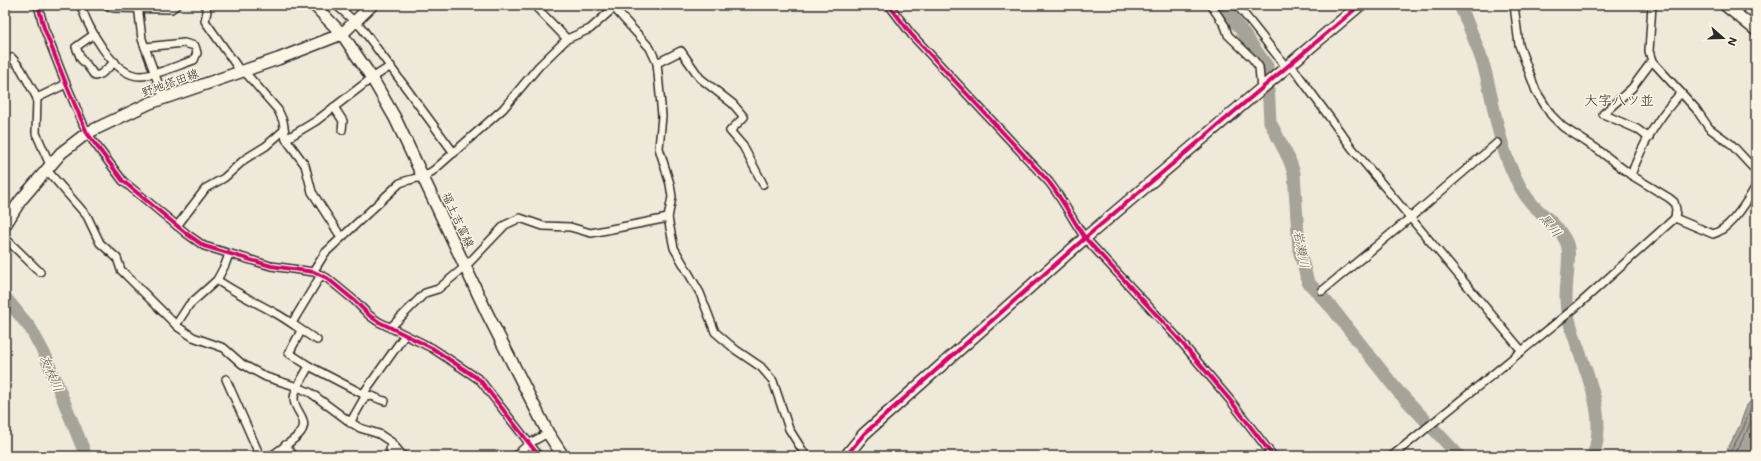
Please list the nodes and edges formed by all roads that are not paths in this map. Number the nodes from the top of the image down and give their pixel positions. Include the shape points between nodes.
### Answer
1 (38, 5) edge
2 (81, 5) edge
3 (106, 5) edge
4 (177, 5) edge
5 (205, 5) edge
6 (314, 5) edge
7 (336, 5) edge
8 (372, 5) edge
9 (534, 5) edge
10 (889, 5) edge
11 (1211, 5) edge
12 (1237, 5) edge
13 (1360, 5) edge
14 (1514, 5) edge
15 (1652, 5) edge
16 (1725, 5) edge
17 (138, 7) edge
18 (616, 7) edge
19 (355, 23) junction
20 (1756, 30) edge
21 (342, 34) junction
22 (92, 35) junction
23 (566, 39) junction
24 (145, 47) junction
25 (12, 58) dead end
26 (1652, 61) junction
27 (115, 62) junction
28 (657, 63) junction
29 (391, 66) junction
30 (1289, 67) junction
31 (243, 71) junction
32 (154, 73) junction
33 (372, 78) junction
34 (66, 84) junction
35 (1263, 87) junction
36 (1681, 93) junction
37 (37, 98) junction
38 (164, 99) junction
39 (334, 106) junction
40 (284, 130) junction
41 (342, 130) dead end
42 (87, 133) junction
43 (1649, 138) junction
44 (286, 139) junction
45 (1497, 143) dead end
46 (454, 154) junction
47 (48, 167) junction
48 (1756, 171) edge
49 (1632, 175) junction
50 (424, 178) junction
51 (763, 184) dead end
52 (1756, 186) edge
53 (668, 218) junction
54 (1410, 218) junction
55 (1675, 218) junction
56 (5, 225) edge
57 (177, 226) junction
58 (341, 237) junction
59 (5, 238) edge
60 (1084, 238) junction
61 (229, 254) junction
62 (466, 266) junction
63 (315, 269) dead end
64 (40, 272) dead end
65 (321, 275) junction
66 (217, 280) junction
67 (1322, 291) dead end
68 (292, 323) junction
69 (176, 325) junction
70 (390, 328) junction
71 (301, 331) junction
72 (405, 335) junction
73 (317, 340) dead end
74 (1522, 352) junction
75 (309, 366) junction
76 (226, 379) dead end
77 (298, 387) junction
78 (364, 395) junction
79 (385, 401) dead end
80 (350, 423) junction
81 (548, 433) junction
82 (391, 442) junction
83 (530, 443) junction
84 (285, 445) junction
85 (260, 456) edge
86 (271, 456) edge
87 (294, 456) edge
88 (394, 456) edge
89 (403, 456) edge
90 (515, 456) edge
91 (539, 456) edge
92 (563, 456) edge
93 (806, 456) edge
94 (846, 456) edge
95 (1273, 456) edge
96 (1392, 456) edge

1 - 34 street via 44,28
2 - 22 street
3 - 17 street via 113,8
4 - 17 street via 171,9
5 - 31 street via 205,21
6 - 21 main road, 福土吉富線
7 - 19 street
8 - 19 main road, 野地塔田線
9 - 23 street
10 - 60 street via 911,34 1049,182
11 - 35 street via 1228,35 1259,67
12 - 30 street
13 - 30 main road
14 - 49 street via 1518,45 1536,91 1548,110 1563,127 1597,148
15 - 26 street via 1649,51
16 - 20 main road
17 - 24 street
18 - 23 street via 590,29
18 - 28 street via 650,48
19 - 21 main road, 野地塔田線
19 - 29 street via 361,27
21 - 31 main road, 野地塔田線
21 - 33 main road, 福土吉富線
22 - 27 street
22 - 27 street via 76,47 81,59 95,76
23 - 46 street via 539,66 503,109
24 - 32 street
24 - 32 street via 184,43 195,46 197,53 194,60
25 - 37 street
26 - 36 street
26 - 43 street via 1632,88 1603,114 1637,129
27 - 32 street via 123,71 131,74 141,76
28 - 51 street via 681,51 700,78 744,116 730,131 742,146
28 - 53 street via 662,116 659,148 672,197
29 - 33 street
29 - 46 street
30 - 35 main road
30 - 54 street
31 - 38 main road, 野地塔田線
31 - 40 street via 278,110
32 - 38 street
33 - 39 street
33 - 50 main road, 福土吉富線
34 - 37 street
34 - 42 street
35 - 60 main road
36 - 43 street via 1666,108
36 - 48 street via 1709,128 1731,144
37 - 47 street via 36,133
38 - 42 main road, 野地塔田線
39 - 41 street via 343,121
39 - 44 street via 316,121
40 - 44 street
40 - 57 street via 224,178 206,188
42 - 47 main road, 野地塔田線 via 61,153
42 - 57 street via 123,181
43 - 49 street via 1637,158
44 - 58 street via 305,165 312,192
45 - 54 street
46 - 50 street
47 - 56 main road, 野地塔田線 via 20,201
47 - 69 street via 87,216 100,243 117,258 121,270
49 - 55 street via 1674,202
50 - 58 street via 400,183
50 - 62 main road, 福土吉富線
52 - 55 street via 1744,207 1720,232 1712,234
53 - 62 street via 590,233 570,227 543,226 520,218 505,225
53 - 93 street via 674,248 700,293 715,332 761,367 773,381 789,429
54 - 67 street
54 - 74 street
55 - 74 street
57 - 61 street via 204,246
58 - 63 street via 325,253
59 - 64 street
60 - 94 main road via 864,434
60 - 95 street via 1176,336
61 - 65 street via 271,266
61 - 66 street
62 - 70 street via 438,289 425,293
62 - 81 main road, 福土吉富線
65 - 68 street
65 - 70 street via 370,316
66 - 68 street
66 - 69 street via 189,305
68 - 71 street
69 - 77 street via 194,337 224,348 242,364 266,377
70 - 72 street
71 - 73 street
71 - 75 street via 289,353
72 - 78 street
72 - 83 street via 432,348 480,380
74 - 96 street
75 - 77 street
75 - 78 street
76 - 85 street
77 - 80 street
77 - 84 street via 294,397 295,406 303,417 304,425 300,433
78 - 79 street via 373,395
78 - 80 street
80 - 82 street via 380,434
81 - 83 street
81 - 92 main road, 福土吉富線
82 - 88 street via 390,450
82 - 89 street
83 - 90 street
83 - 91 street
84 - 86 street
84 - 87 street

